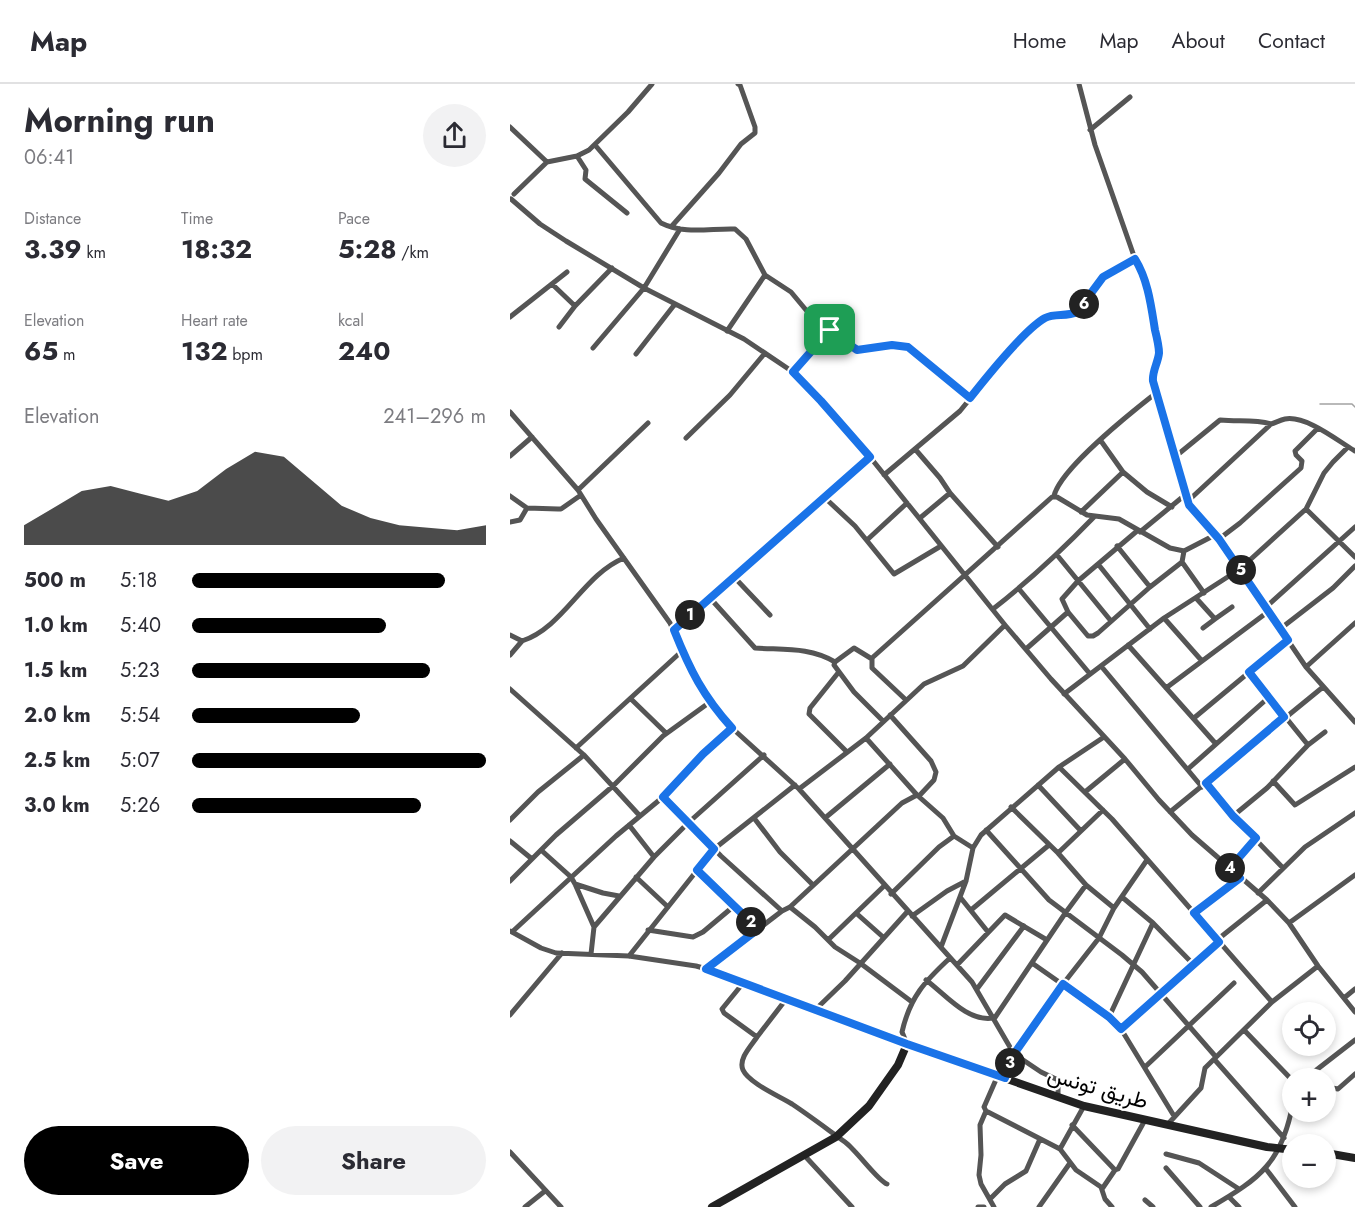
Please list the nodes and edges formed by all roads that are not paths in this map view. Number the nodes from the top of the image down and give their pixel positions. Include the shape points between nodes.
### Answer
1 (652, 84) edge
2 (738, 84) edge
3 (1079, 84) edge
4 (1130, 97) dead end
5 (510, 127) edge
6 (1090, 130) junction
7 (595, 145) junction
8 (577, 156) junction
9 (547, 162) junction
10 (512, 186) dead end
11 (512, 198) edge
12 (627, 213) dead end
13 (671, 227) junction
14 (680, 229) junction
15 (1135, 259) junction
16 (612, 268) junction
17 (567, 272) dead end
18 (765, 275) junction
19 (552, 284) junction
20 (644, 288) junction
21 (675, 304) junction
22 (575, 306) junction
23 (510, 317) edge
24 (559, 327) dead end
25 (830, 330) junction
26 (728, 331) junction
27 (593, 348) dead end
28 (765, 353) junction
29 (636, 354) dead end
30 (793, 372) junction
31 (1156, 393) junction
32 (970, 398) junction
33 (510, 412) edge
34 (648, 423) dead end
35 (1271, 424) junction
36 (1318, 428) junction
37 (532, 437) junction
38 (686, 438) dead end
39 (1101, 441) junction
40 (1348, 447) junction
41 (915, 449) junction
42 (1355, 452) edge
43 (510, 456) edge
44 (1176, 456) junction
45 (870, 457) junction
46 (1123, 472) junction
47 (884, 475) junction
48 (580, 492) junction
49 (950, 493) junction
50 (510, 496) edge
51 (1054, 496) junction
52 (824, 497) junction
53 (1187, 498) junction
54 (907, 503) junction
55 (1172, 507) junction
56 (527, 508) junction
57 (1306, 509) junction
58 (1081, 512) junction
59 (1094, 517) junction
60 (920, 518) junction
61 (510, 522) edge
62 (1355, 527) edge
63 (1139, 532) junction
64 (1217, 537) junction
65 (867, 540) junction
66 (1340, 542) junction
67 (941, 546) junction
68 (1117, 546) junction
69 (998, 547) junction
70 (1184, 551) junction
71 (1057, 555) junction
72 (1355, 557) edge
73 (624, 558) junction
74 (1182, 562) junction
75 (1098, 564) junction
76 (1355, 566) edge
77 (1240, 569) junction
78 (966, 576) junction
79 (734, 577) junction
80 (1078, 581) junction
81 (1150, 586) junction
82 (1019, 589) junction
83 (1204, 593) junction
84 (710, 598) junction
85 (1196, 598) junction
86 (1130, 603) junction
87 (1232, 607) dead end
88 (993, 609) junction
89 (1268, 609) junction
90 (1068, 612) junction
91 (770, 615) dead end
92 (1164, 618) junction
93 (1215, 619) junction
94 (1111, 621) junction
95 (1355, 623) edge
96 (1005, 625) junction
97 (1050, 628) junction
98 (1150, 628) junction
99 (1203, 628) dead end
100 (1280, 629) junction
101 (674, 630) junction
102 (510, 635) edge
103 (1288, 640) junction
104 (522, 641) junction
105 (1128, 645) junction
106 (1026, 649) junction
107 (682, 651) junction
108 (510, 655) edge
109 (872, 659) junction
110 (835, 662) junction
111 (1202, 662) junction
112 (1101, 666) junction
113 (1306, 667) junction
114 (1249, 672) junction
115 (838, 673) junction
116 (1090, 674) junction
117 (1323, 687) junction
118 (1166, 688) junction
119 (510, 690) edge
120 (1064, 694) junction
121 (1268, 698) junction
122 (631, 699) junction
123 (906, 700) junction
124 (710, 702) junction
125 (890, 715) junction
126 (1284, 717) junction
127 (1194, 718) junction
128 (883, 721) junction
129 (1355, 722) edge
130 (732, 728) junction
131 (1325, 732) dead end
132 (666, 733) junction
133 (1104, 737) junction
134 (866, 738) junction
135 (1216, 744) junction
136 (1308, 745) junction
137 (576, 748) junction
138 (848, 752) junction
139 (584, 755) junction
140 (764, 755) junction
141 (1125, 759) junction
142 (890, 764) junction
143 (1059, 767) junction
144 (1355, 767) edge
145 (1188, 769) junction
146 (1274, 781) junction
147 (1038, 785) junction
148 (1204, 785) junction
149 (613, 786) junction
150 (797, 787) junction
151 (1085, 792) junction
152 (918, 795) junction
153 (663, 797) junction
154 (1011, 807) junction
155 (1103, 810) junction
156 (1170, 812) junction
157 (1355, 813) edge
158 (640, 816) junction
159 (1233, 816) junction
160 (754, 818) junction
161 (825, 818) junction
162 (510, 820) edge
163 (688, 823) junction
164 (629, 825) junction
165 (986, 830) junction
166 (1081, 831) junction
167 (954, 836) junction
168 (1256, 838) junction
169 (510, 841) edge
170 (1049, 845) junction
171 (973, 848) junction
172 (714, 849) junction
173 (541, 850) junction
174 (853, 850) junction
175 (1058, 853) junction
176 (654, 856) junction
177 (532, 859) junction
178 (1147, 860) junction
179 (1230, 868) junction
180 (1283, 868) junction
181 (1020, 869) junction
182 (697, 870) junction
183 (1355, 875) edge
184 (636, 877) junction
185 (571, 878) junction
186 (1240, 878) junction
187 (510, 881) edge
188 (966, 881) junction
189 (574, 884) junction
190 (813, 885) junction
191 (1086, 885) junction
192 (884, 886) junction
193 (1258, 893) junction
194 (891, 894) junction
195 (619, 896) junction
196 (960, 897) junction
197 (1122, 897) junction
198 (1267, 900) junction
199 (734, 906) junction
200 (668, 907) junction
201 (790, 907) junction
202 (1114, 908) junction
203 (970, 910) junction
204 (782, 911) junction
205 (1066, 912) junction
206 (856, 913) junction
207 (910, 913) junction
208 (1194, 913) junction
209 (1289, 922) junction
210 (1153, 923) junction
211 (1024, 926) junction
212 (594, 927) junction
213 (758, 929) junction
214 (648, 930) junction
215 (511, 932) edge
216 (988, 932) junction
217 (883, 937) junction
218 (1099, 938) junction
219 (828, 940) junction
220 (1047, 940) junction
221 (1218, 941) junction
222 (941, 947) junction
223 (562, 953) junction
224 (591, 954) junction
225 (629, 956) junction
226 (950, 958) junction
227 (860, 963) junction
228 (1032, 963) junction
229 (1132, 964) junction
230 (957, 965) junction
231 (1194, 965) junction
232 (1318, 966) junction
233 (706, 969) junction
234 (926, 980) junction
235 (744, 982) junction
236 (1234, 983) dead end
237 (1063, 984) junction
238 (977, 989) junction
239 (1355, 990) edge
240 (1161, 994) junction
241 (787, 998) junction
242 (1344, 998) junction
243 (912, 1002) junction
244 (1272, 1002) junction
245 (816, 1009) junction
246 (1354, 1010) edge
247 (510, 1015) edge
248 (1109, 1017) junction
249 (994, 1019) junction
250 (1189, 1027) junction
251 (1121, 1029) junction
252 (1244, 1030) junction
253 (757, 1037) junction
254 (1355, 1040) edge
255 (907, 1044) junction
256 (1014, 1054) junction
257 (1215, 1058) junction
258 (1145, 1067) junction
259 (1320, 1068) edge
260 (1282, 1070) edge
261 (1355, 1074) edge
262 (1001, 1077) junction
263 (1336, 1089) edge
264 (1058, 1097) junction
265 (1084, 1106) junction
266 (986, 1111) junction
267 (1174, 1116) junction
268 (1145, 1120) junction
269 (1168, 1124) junction
270 (1072, 1125) junction
271 (1282, 1136) edge
272 (837, 1137) junction
273 (1040, 1139) junction
274 (1282, 1144) edge
275 (1059, 1149) junction
276 (1280, 1149) junction
277 (510, 1152) edge
278 (1166, 1154) dead end
279 (804, 1155) junction
280 (1336, 1155) edge
281 (1355, 1158) edge
282 (1070, 1163) junction
283 (1166, 1168) dead end
284 (1266, 1169) junction
285 (1115, 1170) junction
286 (887, 1184) dead end
287 (1102, 1189) junction
288 (1239, 1189) junction
289 (545, 1191) junction
290 (1229, 1197) junction
291 (990, 1199) junction
292 (1145, 1200) dead end
293 (525, 1207) edge
294 (561, 1207) edge
295 (712, 1207) edge
296 (852, 1207) edge
297 (978, 1207) edge
298 (984, 1207) edge
299 (994, 1207) edge
300 (1039, 1207) edge
301 (1112, 1207) edge
302 (1153, 1207) edge
303 (1200, 1207) edge
304 (1211, 1207) edge
305 (1239, 1207) edge
306 (1295, 1207) edge

1 - 7 street
2 - 13 street via 755,133 741,144
3 - 6 street
4 - 6 street
5 - 9 street
6 - 15 street
7 - 8 street
7 - 13 street via 657,220
8 - 9 street
8 - 12 street via 586,170 585,179
9 - 11 street
10 - 11 street
11 - 16 street via 540,224
13 - 14 street
14 - 18 street via 735,229 746,239
14 - 20 street
15 - 31 street via 1146,283 1158,341 1159,357 1153,374
15 - 32 street via 1103,277 1077,312 1043,319
16 - 20 street
16 - 22 street
17 - 19 street
18 - 25 street via 797,298 807,312
18 - 26 street
19 - 22 street
19 - 23 street
20 - 21 street
20 - 27 street
21 - 26 street
21 - 29 street
22 - 24 street
25 - 30 street
25 - 32 street via 857,350 908,347
26 - 28 street
28 - 30 street
28 - 38 street
30 - 45 street
31 - 39 street
31 - 44 street
32 - 41 street
33 - 37 street
34 - 48 street
35 - 36 street via 1293,419
35 - 44 street via 1251,419 1220,420
35 - 53 street
36 - 40 street
36 - 64 street via 1295,451 1302,461 1301,468 1240,523
37 - 43 street
37 - 48 street
39 - 46 street
39 - 51 street via 1066,474
40 - 42 street
40 - 57 street via 1324,473
41 - 47 street
41 - 49 street
44 - 53 street
45 - 47 street
45 - 52 street
46 - 55 street
46 - 58 street
47 - 54 street
48 - 56 street via 561,509
48 - 73 street
49 - 60 street
49 - 69 street
50 - 56 street
51 - 58 street
51 - 69 street
52 - 65 street
52 - 79 street
53 - 55 street
53 - 64 street
54 - 60 street
54 - 65 street
55 - 63 street
56 - 61 street via 520,520
57 - 66 street
57 - 77 street
58 - 59 street
59 - 63 street via 1119,519
59 - 71 street
60 - 67 street
62 - 66 street
63 - 68 street
63 - 70 street
64 - 70 street
64 - 77 street
65 - 67 street via 894,574
66 - 72 street
66 - 89 street
67 - 78 street
68 - 75 street
68 - 81 street
69 - 78 street
70 - 74 street
71 - 80 street
71 - 82 street
73 - 101 street
73 - 104 street via 604,569 535,636
74 - 81 street
74 - 83 street
75 - 80 street
75 - 86 street
76 - 100 street
77 - 83 street
77 - 89 street
78 - 88 street
78 - 109 street
79 - 84 street
79 - 91 street
80 - 90 street via 1062,599
80 - 94 street
81 - 86 street
82 - 88 street
82 - 97 street
83 - 85 street
84 - 101 street
84 - 110 street via 755,648 800,649 821,653
85 - 92 street
85 - 93 street
86 - 94 street
86 - 98 street
87 - 93 street
88 - 96 street
89 - 100 street
89 - 111 street
90 - 94 street via 1088,636
90 - 97 street
92 - 98 street
92 - 111 street
93 - 99 street
95 - 113 street
96 - 106 street
96 - 123 street via 963,666 924,684
97 - 106 street
97 - 116 street
98 - 105 street
100 - 103 street
101 - 107 street
102 - 104 street
103 - 113 street
103 - 114 street
104 - 108 street
105 - 112 street
105 - 118 street
106 - 120 street
107 - 122 street
107 - 124 street
109 - 110 street via 854,648
109 - 123 street via 872,668
110 - 115 street
111 - 118 street
112 - 116 street
112 - 145 street
113 - 117 street
114 - 121 street
114 - 127 street
115 - 128 street
115 - 138 street via 809,714
116 - 120 street
117 - 126 street
117 - 129 street
118 - 127 street
119 - 137 street
120 - 133 street
121 - 126 street
121 - 135 street
122 - 132 street
122 - 137 street
123 - 125 street
124 - 130 street
124 - 132 street
125 - 128 street
125 - 152 street via 931,761 936,772 934,780
126 - 136 street
126 - 148 street
127 - 135 street
128 - 134 street
130 - 140 street
130 - 153 street
131 - 136 street
132 - 149 street
133 - 141 street
133 - 143 street
134 - 138 street
134 - 142 street
135 - 145 street
136 - 146 street
137 - 139 street
138 - 150 street
139 - 149 street
139 - 162 street
140 - 150 street
140 - 163 street
141 - 151 street
141 - 156 street
142 - 152 street
142 - 161 street
143 - 147 street
143 - 151 street
144 - 146 street via 1295,805
145 - 148 street
146 - 159 street
147 - 154 street
147 - 166 street
148 - 156 street
148 - 159 street
149 - 158 street
149 - 173 street
150 - 160 street
150 - 161 street
151 - 155 street
152 - 167 street via 943,818
152 - 174 street via 902,803
153 - 158 street
153 - 163 street
154 - 165 street
154 - 170 street
155 - 166 street
155 - 178 street
156 - 179 street
157 - 180 street via 1305,847
158 - 164 street
159 - 168 street
160 - 172 street
160 - 190 street
161 - 174 street
163 - 172 street
163 - 176 street
164 - 176 street
164 - 185 street
165 - 171 street
165 - 181 street
166 - 175 street
167 - 171 street
167 - 194 street
168 - 179 street
168 - 180 street
169 - 177 street
170 - 175 street
170 - 181 street
171 - 188 street
172 - 182 street
172 - 204 street
173 - 177 street
173 - 185 street
174 - 190 street
174 - 192 street
175 - 191 street
176 - 184 street
177 - 187 street
178 - 197 street
178 - 208 street
179 - 186 street
180 - 193 street
181 - 203 street
181 - 205 street
182 - 199 street
182 - 200 street
183 - 209 street
184 - 195 street
184 - 200 street
185 - 189 street
185 - 215 street
186 - 193 street
186 - 208 street
188 - 196 street
188 - 207 street
189 - 195 street
189 - 212 street
190 - 201 street
191 - 202 street
191 - 205 street
192 - 194 street
192 - 206 street
193 - 198 street
194 - 207 street
195 - 212 street
196 - 203 street
196 - 222 street
197 - 202 street
197 - 210 street
198 - 209 street
198 - 221 street
199 - 213 street
199 - 214 street via 695,936
200 - 214 street
201 - 204 street
201 - 219 street
202 - 218 street
203 - 216 street
204 - 213 street
205 - 218 street
205 - 220 street
206 - 217 street
206 - 219 street
207 - 217 street
207 - 222 street
208 - 221 street
209 - 232 street
210 - 229 street
210 - 231 street
211 - 216 street via 1005,915
211 - 220 street
211 - 238 street
212 - 224 street
213 - 233 street
214 - 225 street
215 - 223 street via 541,948
216 - 230 street
217 - 227 street
218 - 229 street
218 - 237 street
219 - 227 street
220 - 228 street
221 - 231 street
221 - 244 street
222 - 226 street
223 - 224 street
223 - 247 street
224 - 225 street
225 - 233 street
226 - 230 street
226 - 234 street
227 - 243 street
227 - 245 street
228 - 237 street
228 - 249 street
229 - 240 street
229 - 248 street
230 - 238 street
231 - 240 street
232 - 242 street
232 - 244 street
233 - 235 street
234 - 243 street
234 - 249 street via 972,1016
235 - 241 street
235 - 253 street via 722,1011
236 - 250 street
237 - 248 street
237 - 256 street
238 - 249 street
239 - 242 street
240 - 250 street
240 - 251 street
241 - 245 street
241 - 253 street
242 - 246 street
243 - 255 street via 902,1032
244 - 252 street
245 - 255 street
248 - 251 street
249 - 256 street
250 - 257 street
250 - 258 street
251 - 258 street
252 - 257 street
252 - 260 street
253 - 272 street via 741,1063 744,1072
254 - 259 street
255 - 262 main road, طريق تونس
255 - 272 main road via 898,1065 869,1106
256 - 262 street
256 - 264 street via 1059,1080
257 - 267 street via 1203,1072 1201,1088
257 - 271 street
258 - 267 street
261 - 263 street
262 - 264 main road, طريق تونس
262 - 266 street via 984,1107
264 - 265 main road, طريق تونس
265 - 268 main road, طريق تونس
265 - 270 street
266 - 273 street
266 - 291 street via 980,1125 979,1175
267 - 269 street
268 - 269 main road, طريق تونس
268 - 285 street
269 - 276 main road, طريق تونس
270 - 275 street
270 - 285 street
272 - 279 main road
272 - 286 street via 857,1152 878,1180
273 - 275 street
273 - 291 street via 1026,1171
274 - 276 street
275 - 282 street
276 - 284 street
277 - 289 street
278 - 288 street via 1199,1163
279 - 295 main road
279 - 296 street
280 - 281 main road
282 - 287 street
282 - 300 street
283 - 303 street
284 - 288 street
284 - 306 street
285 - 287 street
287 - 301 street
288 - 290 street
289 - 293 street
289 - 294 street
290 - 304 street
290 - 305 street
291 - 299 street
292 - 302 street
297 - 298 street

